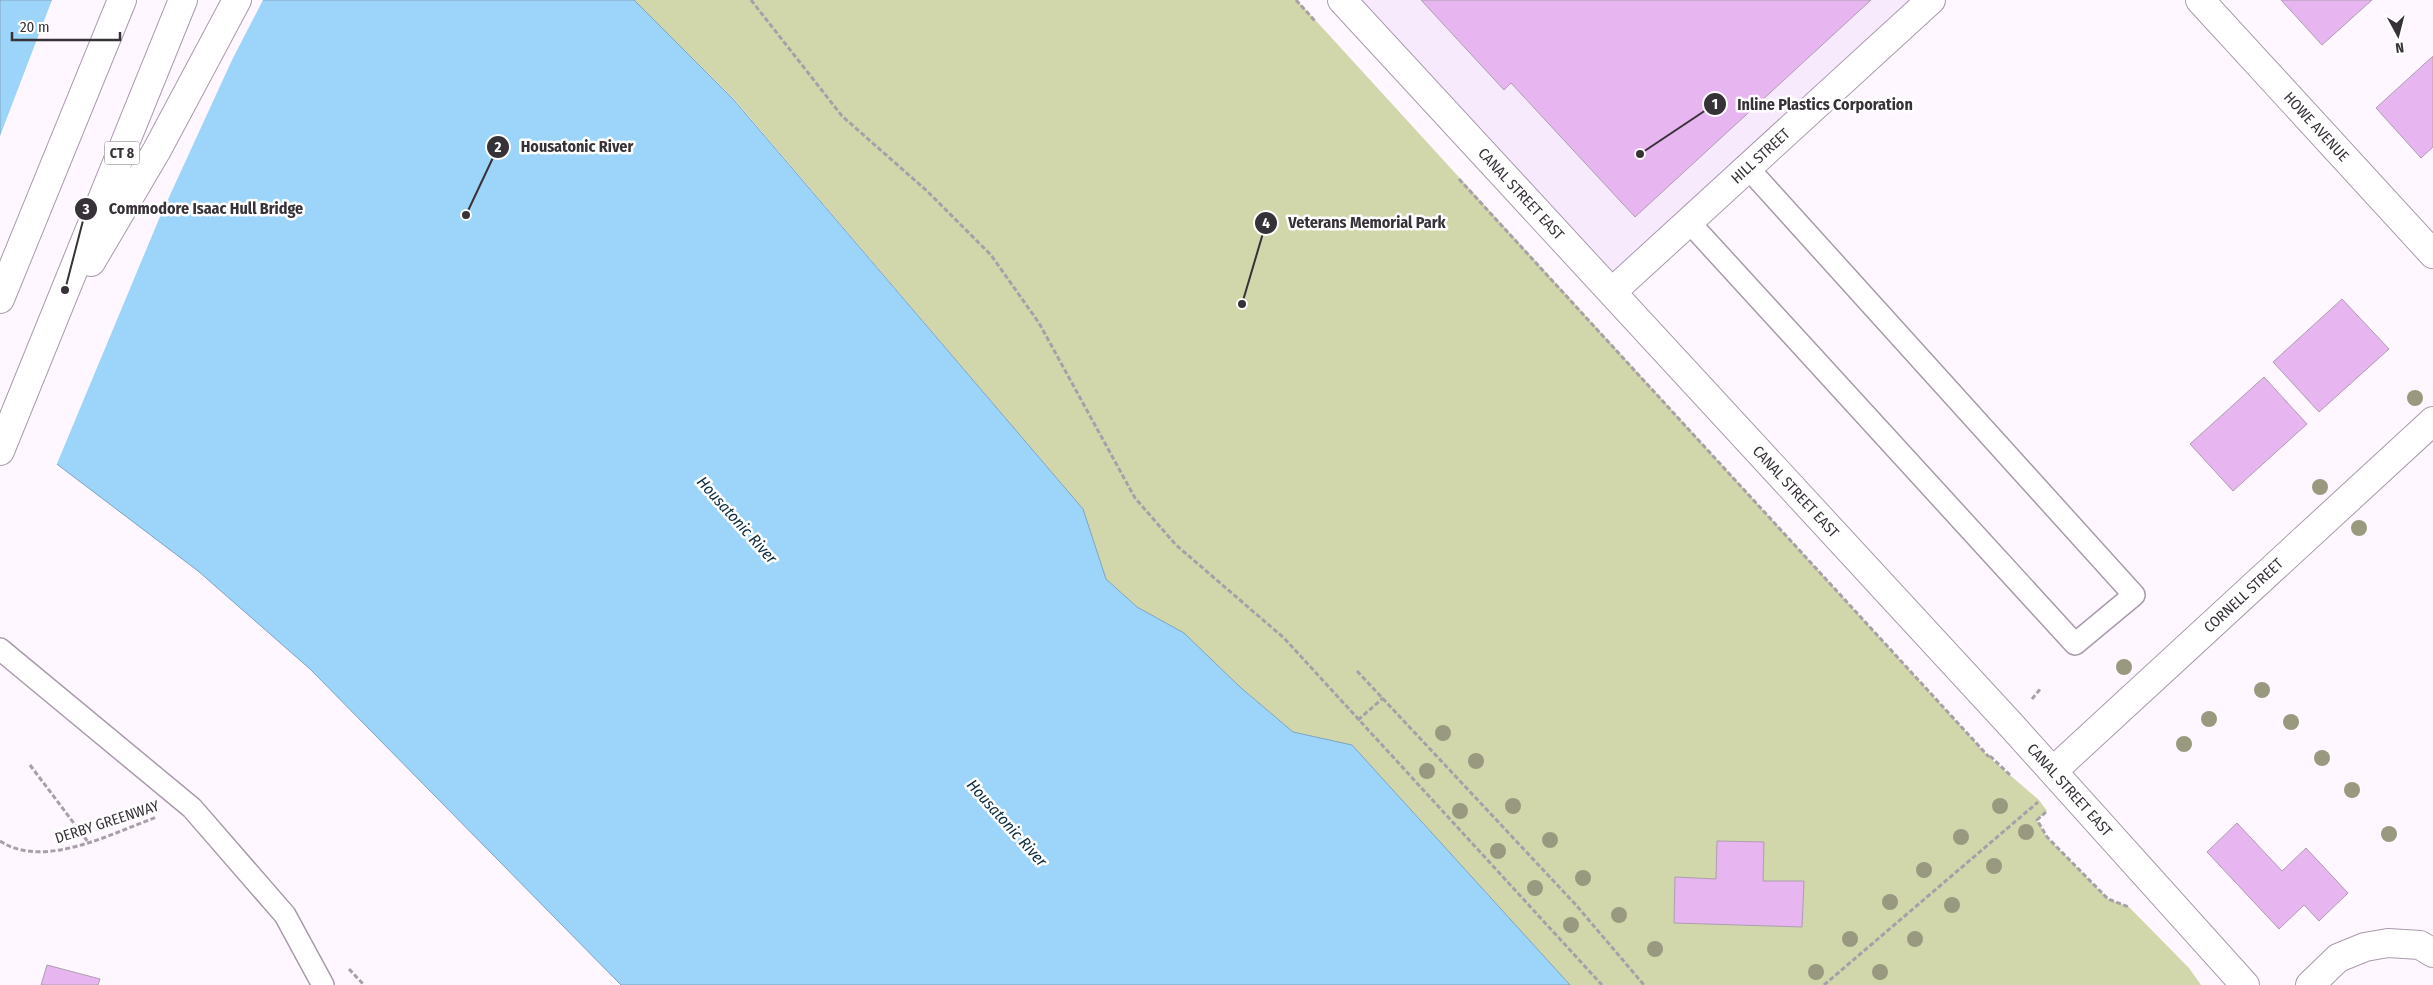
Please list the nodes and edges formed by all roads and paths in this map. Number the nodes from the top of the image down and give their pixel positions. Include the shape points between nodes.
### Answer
1 (122, 0) edge
2 (183, 0) edge
3 (237, 0) edge
4 (751, 0) edge
5 (1296, 0) edge
6 (1342, 0) edge
7 (1930, 0) edge
8 (2200, 0) edge
9 (1321, 28) dead end
10 (1748, 168) junction
11 (1458, 178) dead end
12 (1689, 222) junction
13 (2433, 254) edge
14 (1613, 291) junction
15 (0, 299) edge
16 (60, 306) junction
17 (2433, 421) edge
18 (0, 451) edge
19 (0, 649) edge
20 (1357, 671) dead end
21 (1383, 698) junction
22 (1358, 720) junction
23 (1989, 758) dead end
24 (30, 765) dead end
25 (2053, 770) junction
26 (192, 808) junction
27 (0, 841) edge
28 (88, 842) junction
29 (2135, 914) dead end
30 (2433, 953) edge
31 (323, 985) edge
32 (1602, 985) edge
33 (1644, 985) edge
34 (1824, 985) edge
35 (2245, 985) edge
36 (2310, 985) edge

1 - 15 main road
2 - 16 main road, CT 8
3 - 16 main road via 125,207
4 - 22 path via 842,116 927,191 991,255 1039,323 1135,498 1176,545 1284,638
5 - 9 path
6 - 14 main road, CANAL STREET EAST
7 - 10 main road, HILL STREET
8 - 13 main road, HOWE AVENUE
10 - 12 main road, HILL STREET
10 - 12 lane via 2134,595 2075,644
11 - 23 path
12 - 14 main road, HILL STREET
14 - 25 main road, CANAL STREET EAST
16 - 18 main road, CT 8
17 - 25 main road, CORNELL STREET
19 - 26 lane
20 - 21 path
21 - 22 path
21 - 33 path via 1576,905
22 - 32 path
24 - 28 path
25 - 35 main road, CANAL STREET EAST
26 - 28 path, DERBY GREENWAY
26 - 31 lane via 285,915
27 - 28 path, DERBY GREENWAY via 28,852 50,852
29 - 34 path via 2129,907 2108,899 2047,837 2037,820 2047,811 2039,800
30 - 36 main road via 2420,945 2388,943 2364,947 2338,958

